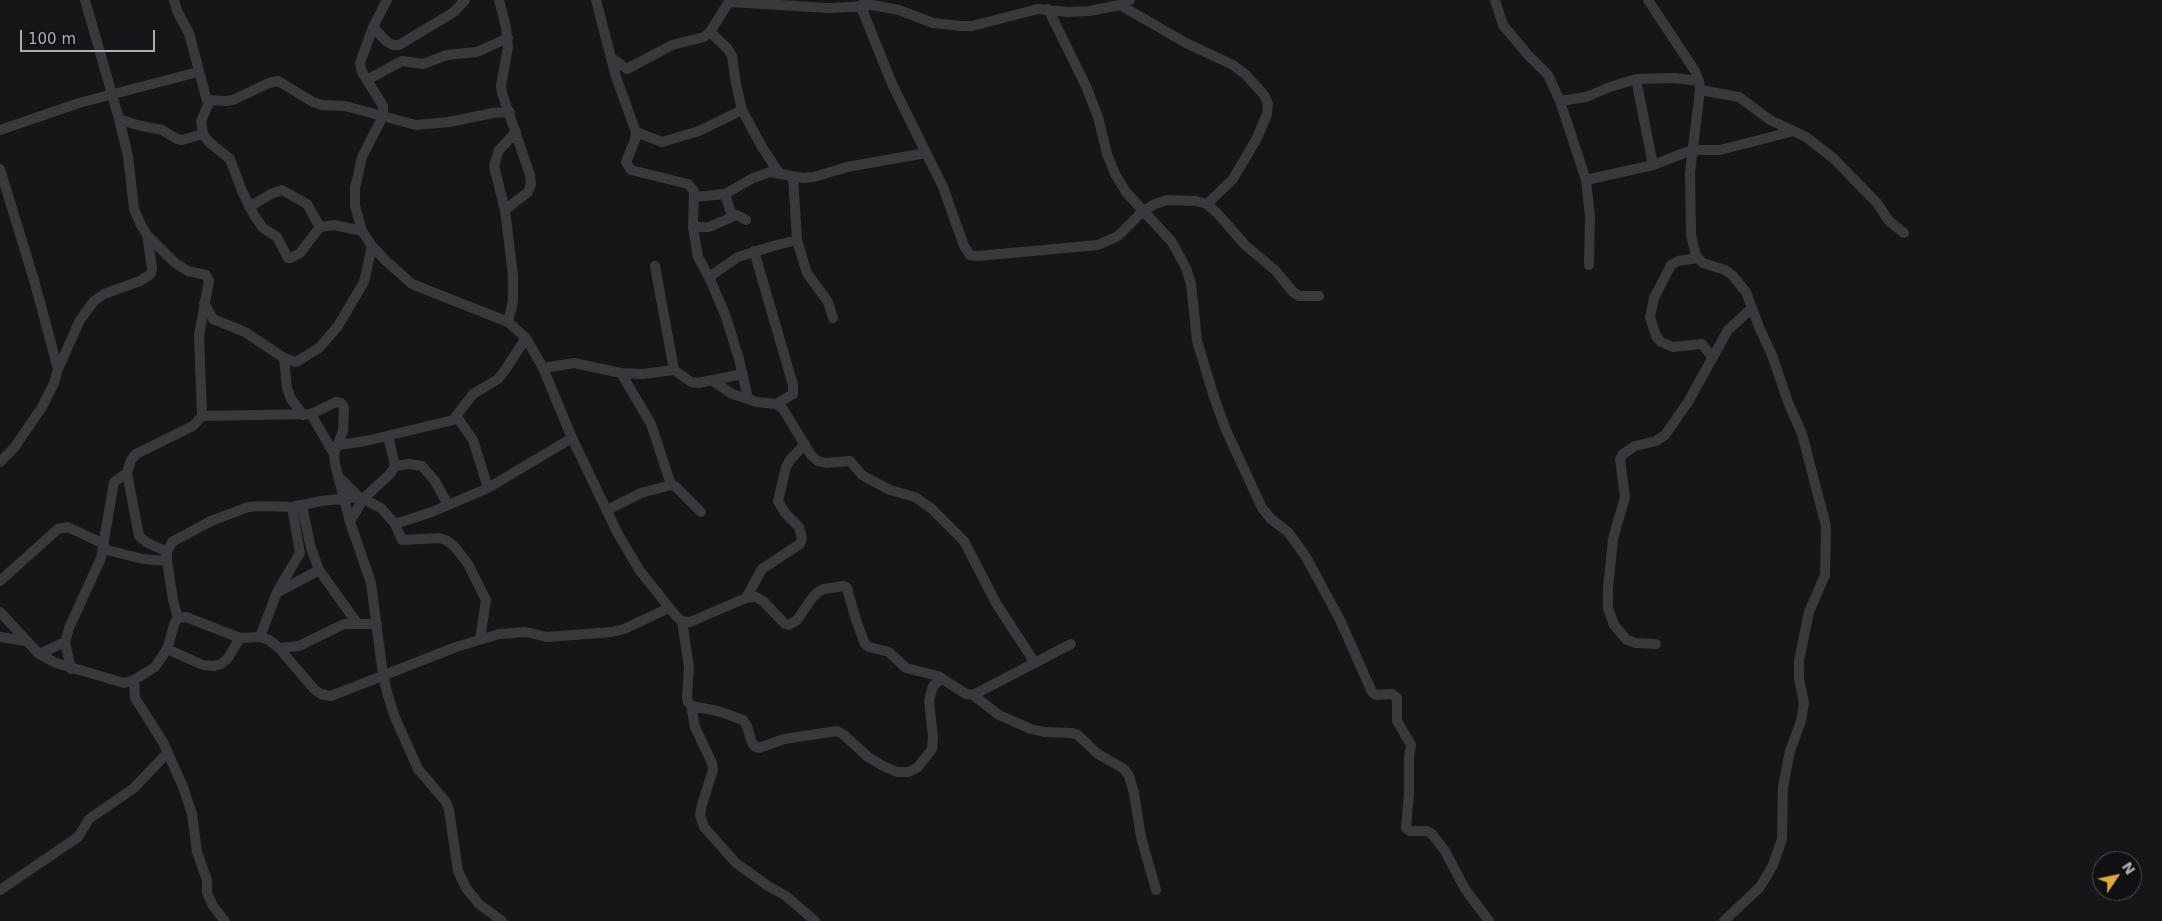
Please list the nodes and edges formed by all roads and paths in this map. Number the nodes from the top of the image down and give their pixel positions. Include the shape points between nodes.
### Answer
1 (84, 0) edge
2 (174, 0) edge
3 (387, 0) edge
4 (465, 0) edge
5 (596, 0) edge
6 (1130, 0) edge
7 (1495, 0) edge
8 (1648, 0) edge
9 (729, 1) edge
10 (501, 2) edge
11 (866, 4) edge
12 (1120, 5) junction
13 (1048, 9) junction
14 (373, 26) junction
15 (710, 32) junction
16 (508, 38) junction
17 (613, 59) junction
18 (627, 69) junction
19 (198, 72) junction
20 (616, 77) junction
21 (1636, 79) junction
22 (367, 80) junction
23 (1700, 86) junction
24 (502, 93) junction
25 (112, 95) junction
26 (206, 100) junction
27 (1560, 101) junction
28 (742, 110) junction
29 (510, 112) junction
30 (493, 113) junction
31 (383, 116) junction
32 (119, 119) junction
33 (0, 130) edge
34 (1794, 130) junction
35 (516, 132) junction
36 (636, 132) junction
37 (203, 134) junction
38 (1692, 150) junction
39 (926, 152) junction
40 (1653, 165) junction
41 (0, 169) edge
42 (779, 173) junction
43 (793, 177) junction
44 (1586, 180) junction
45 (725, 194) junction
46 (696, 197) junction
47 (1206, 204) junction
48 (250, 207) junction
49 (505, 210) junction
50 (1143, 210) junction
51 (732, 216) junction
52 (746, 220) dead end
53 (320, 227) junction
54 (693, 227) junction
55 (362, 231) junction
56 (1904, 233) dead end
57 (147, 235) junction
58 (798, 240) junction
59 (372, 246) junction
60 (754, 251) junction
61 (1698, 258) junction
62 (1589, 265) dead end
63 (655, 266) dead end
64 (709, 277) junction
65 (1320, 296) dead end
66 (204, 303) junction
67 (1752, 308) junction
68 (833, 318) dead end
69 (508, 322) junction
70 (526, 338) junction
71 (1712, 357) junction
72 (284, 358) junction
73 (543, 368) junction
74 (58, 369) junction
75 (674, 370) junction
76 (621, 373) junction
77 (743, 374) junction
78 (713, 381) junction
79 (748, 399) junction
80 (776, 404) junction
81 (307, 414) junction
82 (202, 416) junction
83 (457, 417) junction
84 (388, 436) junction
85 (572, 438) junction
86 (804, 444) junction
87 (336, 449) junction
88 (0, 462) edge
89 (395, 466) junction
90 (127, 474) junction
91 (339, 476) junction
92 (671, 485) junction
93 (488, 488) junction
94 (361, 498) junction
95 (343, 499) junction
96 (448, 505) junction
97 (297, 506) junction
98 (607, 510) junction
99 (701, 512) dead end
100 (350, 522) junction
101 (395, 524) junction
102 (104, 547) junction
103 (167, 556) junction
104 (319, 570) junction
105 (0, 581) edge
106 (277, 592) junction
107 (751, 598) junction
108 (670, 608) junction
109 (0, 612) edge
110 (178, 618) junction
111 (682, 621) junction
112 (357, 623) junction
113 (377, 624) junction
114 (0, 637) edge
115 (260, 637) junction
116 (240, 638) junction
117 (480, 639) junction
118 (26, 641) junction
119 (65, 642) junction
120 (1071, 644) dead end
121 (1656, 644) dead end
122 (279, 648) junction
123 (167, 649) junction
124 (40, 654) junction
125 (1035, 663) junction
126 (71, 669) junction
127 (925, 672) junction
128 (383, 675) junction
129 (942, 678) junction
130 (134, 680) junction
131 (933, 686) junction
132 (973, 696) junction
133 (691, 706) junction
134 (168, 752) junction
135 (0, 890) edge
136 (1156, 890) dead end
137 (225, 921) edge
138 (502, 921) edge
139 (815, 921) edge
140 (1490, 921) edge
141 (1724, 921) edge

1 - 25 street
2 - 19 street via 189,33
3 - 14 street
4 - 14 street via 454,12 399,45 386,41
5 - 17 street
6 - 12 street
7 - 27 street via 1503,25 1548,75
8 - 23 street via 1695,71
9 - 11 street via 791,7
9 - 15 street
10 - 16 street
11 - 13 street via 899,10 933,23 962,26
11 - 39 street via 893,86
12 - 13 street via 1068,12
12 - 47 street via 1186,43 1233,65 1257,86 1268,104 1257,138 1244,161 1232,179
13 - 50 street via 1086,86 1115,174
14 - 22 street via 360,63
15 - 18 street via 695,40 672,44
15 - 28 street via 732,56
16 - 22 street via 477,52 447,54 424,64 402,61
16 - 24 street
17 - 18 street
17 - 20 street
18 - 20 street
19 - 25 street
19 - 26 street
20 - 36 street
21 - 23 street via 1675,78
21 - 27 street via 1586,97
21 - 40 street
22 - 31 street via 383,106
23 - 34 street via 1739,97 1770,120
23 - 38 street
24 - 29 street
24 - 30 street
25 - 32 street
25 - 33 street
26 - 31 street via 233,100 278,81 313,102
26 - 37 street via 207,110 201,121
27 - 44 street
28 - 36 street via 699,131 662,142
28 - 42 street
29 - 30 street
29 - 35 street
30 - 31 street via 416,125
31 - 55 street via 362,157 355,188 355,206
32 - 37 street via 162,130 182,140
32 - 57 street via 128,156 134,209
34 - 38 street via 1720,150
34 - 56 street via 1832,158 1877,203 1889,222
35 - 49 street via 495,157 494,166
35 - 49 street via 531,184 528,192
36 - 46 street via 626,162 631,170 688,184
37 - 48 street via 230,159
38 - 40 street
38 - 61 street via 1690,220
39 - 43 street via 847,166 814,177
39 - 50 street via 970,255 1098,245 1118,236
40 - 44 street
41 - 74 street
42 - 43 street
42 - 45 street via 761,174
43 - 58 street
44 - 62 street
45 - 46 street
45 - 51 street
46 - 54 street
47 - 50 street via 1167,200
47 - 65 street via 1246,246 1275,270 1293,292 1299,296
48 - 53 street via 282,190 307,204
48 - 53 street via 262,228 277,237 288,258 300,253
49 - 69 street via 513,275 513,301
50 - 140 street via 1172,242 1186,268 1191,284 1197,341 1215,400 1262,508 1288,532 1306,557 1340,620 1372,692 1376,695 1392,694 1397,698 1397,721 1411,745 1406,828 1432,834 1465,889
51 - 52 street
51 - 54 street via 708,227
53 - 55 street via 334,225
54 - 64 street via 698,257
55 - 59 street
57 - 66 street via 182,268 208,277
57 - 74 street via 151,274 94,301 80,320
58 - 60 street
58 - 68 street via 808,273 828,302
59 - 69 street via 412,284
59 - 72 street via 364,282 330,337 300,361
60 - 64 street via 738,257
60 - 80 street via 794,391
61 - 67 street via 1732,275 1746,292
61 - 71 street via 1678,261 1670,266 1654,298 1650,317 1661,342 1673,347 1702,344
63 - 75 street
64 - 77 street via 726,317
66 - 72 street via 213,319 245,332
66 - 82 street via 199,335
67 - 71 street via 1728,330
67 - 141 street via 1806,445 1824,513 1826,568 1805,628 1799,661 1804,703 1783,787 1782,839 1760,887
69 - 70 street
70 - 73 street
70 - 83 street via 505,370 473,394
71 - 121 street via 1688,402 1665,435 1636,446 1620,459 1626,489 1613,538 1608,608 1614,625 1627,640
72 - 81 street via 287,388 292,399
73 - 76 street via 574,363
73 - 85 street
74 - 88 street via 42,407 14,448
75 - 76 street
75 - 78 street via 691,382
76 - 92 street via 651,424
77 - 78 street
77 - 79 street
78 - 79 street via 732,394
79 - 80 street
80 - 86 street via 787,414
81 - 82 street
81 - 87 street
81 - 87 street via 341,403 346,414
82 - 90 street via 193,426 136,454
83 - 84 street
83 - 93 street via 473,440
84 - 87 street
84 - 89 street
85 - 93 street
85 - 98 street
86 - 107 street via 786,467 778,501 784,513 799,527 800,544 762,569 752,585
86 - 125 street via 818,460 826,463 850,461 862,475 890,490 915,497 932,509 964,541 996,603
87 - 91 street
89 - 94 street
89 - 96 street via 422,466
90 - 102 street via 114,482
90 - 103 street via 139,536
91 - 94 street
91 - 95 street
92 - 98 street via 640,493
92 - 99 street
93 - 96 street
94 - 95 street
94 - 100 street
94 - 101 street via 381,508
95 - 97 street
95 - 100 street
96 - 101 street
97 - 103 street via 248,507 228,514 172,542
97 - 104 street
97 - 106 street via 300,553
98 - 108 street via 628,553
100 - 113 street via 368,568
101 - 117 street via 402,540 439,538 446,540 463,557 486,600
102 - 103 street via 143,559
102 - 105 street via 68,527 58,529
102 - 119 street
103 - 110 street
104 - 106 street
104 - 112 street
106 - 115 street
107 - 111 street via 690,622
107 - 127 street via 764,602 789,625 797,620 818,592 844,586 865,644 889,652 906,668
108 - 111 street
108 - 117 street via 612,632 547,637 514,631
109 - 118 street
110 - 116 street via 193,619
110 - 123 street
111 - 133 street via 689,668 687,697
112 - 113 street
112 - 122 street via 344,624 299,646
113 - 128 street
114 - 118 street
115 - 116 street
115 - 122 street
116 - 123 street via 228,658 214,666 203,665
117 - 128 street
118 - 124 street
119 - 124 street
119 - 126 street
120 - 125 street
122 - 128 street via 321,694 339,694
123 - 130 street via 155,667
124 - 126 street
125 - 132 street
126 - 130 street via 124,684
127 - 129 street
127 - 131 street
128 - 138 street via 394,715 412,756 425,778 446,802 458,871 466,888 478,904
129 - 131 street
129 - 132 street
130 - 134 street via 135,698
131 - 133 street via 928,711 932,749 918,767 908,772 897,772 883,766 837,731 784,739 759,748 751,741 743,720
132 - 136 street via 999,715 1031,729 1078,735 1098,754 1124,769 1134,793 1141,837
133 - 139 street via 713,770 700,815 704,827 736,863 786,896
134 - 135 street via 134,788 89,819 78,837
134 - 137 street via 190,809 194,843 207,880 207,893

